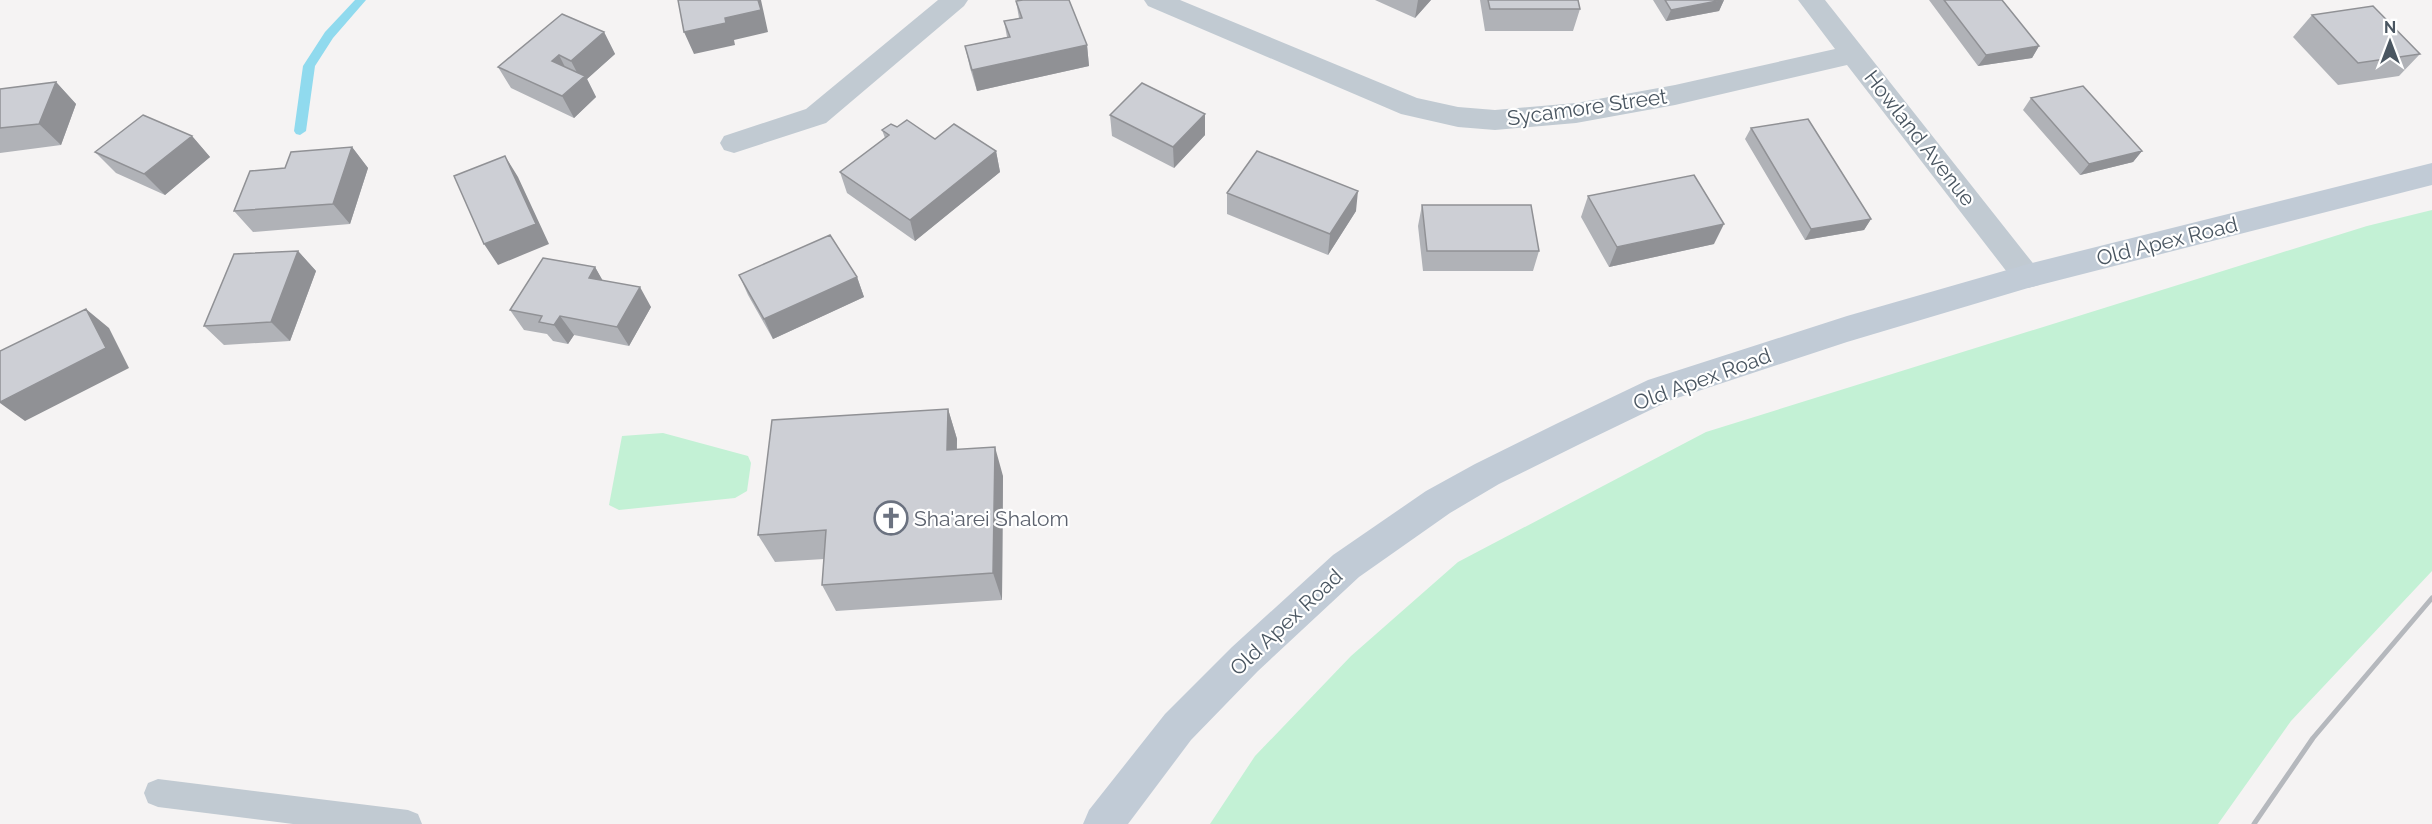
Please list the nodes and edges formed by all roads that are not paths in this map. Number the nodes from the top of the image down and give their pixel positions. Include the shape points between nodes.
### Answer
1 (955, 0) edge
2 (1157, 0) edge
3 (1811, 0) edge
4 (1854, 54) junction
5 (734, 143) dead end
6 (2432, 174) edge
7 (2028, 276) junction
8 (158, 793) dead end
9 (408, 824) edge
10 (1103, 824) edge

1 - 5 street via 816,116
2 - 4 street, Sycamore Street via 1411,107 1467,118 1495,120 1576,113
3 - 4 street, Howland Avenue
4 - 7 street, Howland Avenue
6 - 7 street, Old Apex Road
7 - 10 street, Old Apex Road via 1660,390 1497,468 1438,502 1346,566 1245,659 1178,727
8 - 9 lane

